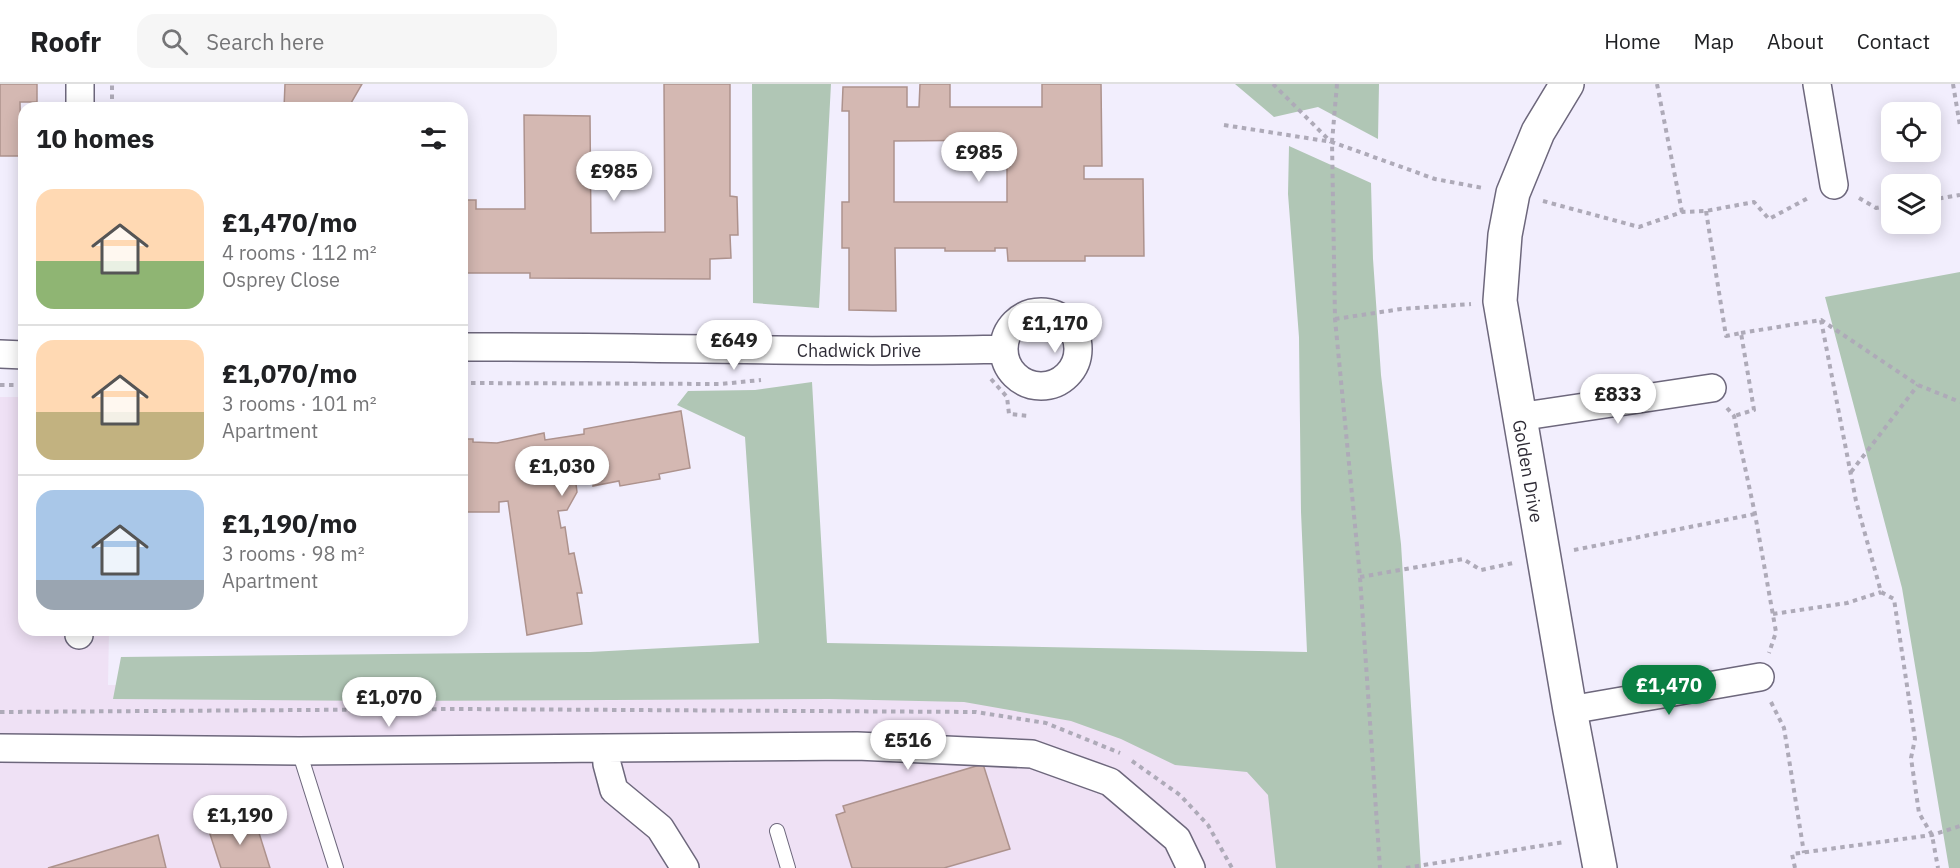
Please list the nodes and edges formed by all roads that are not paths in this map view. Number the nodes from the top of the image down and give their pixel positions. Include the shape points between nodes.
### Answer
1 (80, 84) edge
2 (1567, 84) edge
3 (1817, 84) edge
4 (80, 102) edge
5 (1834, 185) road end
6 (468, 347) edge
7 (1005, 349) dead end
8 (0, 354) edge
9 (18, 355) edge
10 (1712, 388) road end
11 (1518, 417) junction
12 (1760, 677) road end
13 (1570, 710) junction
14 (0, 748) edge
15 (606, 748) junction
16 (299, 751) junction
17 (777, 831) dead end
18 (1597, 853) edge
19 (336, 868) edge
20 (685, 868) edge
21 (788, 868) edge
22 (1191, 868) edge

1 - 4 street
2 - 11 street, Golden Drive via 1538,132 1513,193 1505,235 1500,301
3 - 5 street
6 - 7 street, Chadwick Drive
8 - 9 street
10 - 11 street
11 - 13 street, Golden Drive
12 - 13 street
13 - 18 street, Golden Drive
14 - 16 street
15 - 16 street
15 - 20 street via 614,790 660,828
15 - 22 street via 857,746 1032,754 1110,782 1177,839
16 - 19 lane
17 - 21 lane

